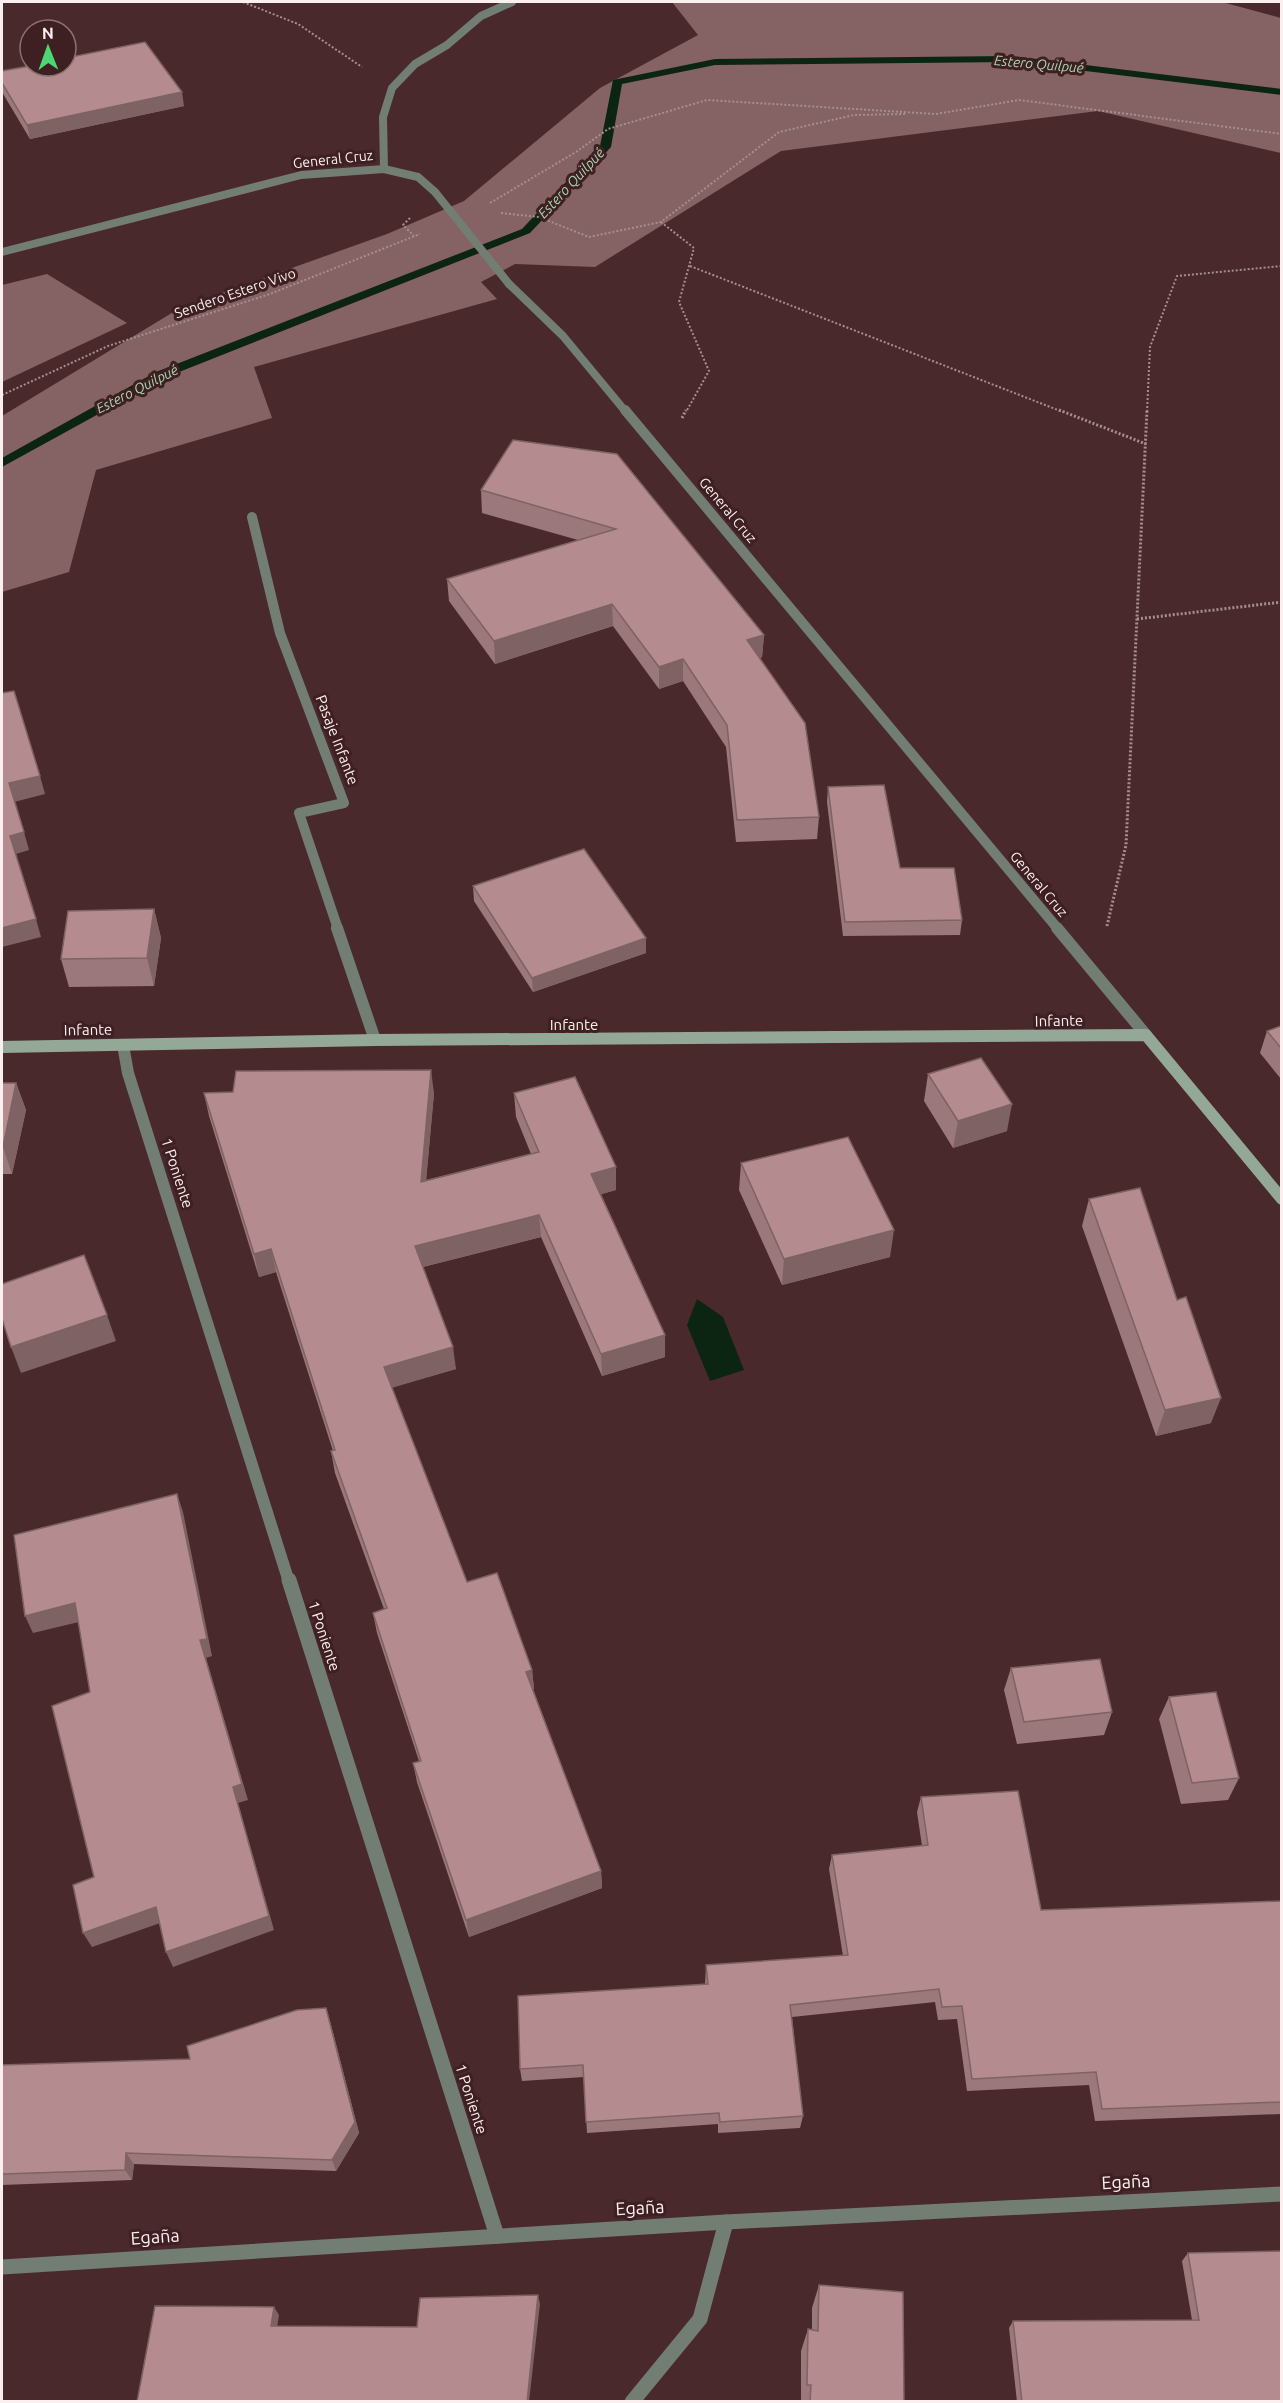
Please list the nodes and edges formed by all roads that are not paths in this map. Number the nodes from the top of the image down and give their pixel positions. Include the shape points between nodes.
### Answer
1 (512, 2) edge
2 (384, 168) junction
3 (2, 252) edge
4 (252, 517) dead end
5 (1146, 1035) junction
6 (375, 1040) junction
7 (123, 1045) junction
8 (2, 1047) edge
9 (1281, 1199) edge
10 (1281, 2194) edge
11 (726, 2222) junction
12 (497, 2236) junction
13 (2, 2267) edge
14 (632, 2402) edge

1 - 2 street via 482,16 447,45 415,64 392,88 383,117
2 - 3 street, General Cruz via 301,175
2 - 5 street, General Cruz, bridge via 418,177 435,192 509,284 563,336
4 - 6 street, Pasaje Infante via 280,633 344,803 299,813
5 - 6 street, Infante
5 - 9 street, General Cruz
6 - 7 street, Infante
7 - 8 street, Infante
7 - 12 street, 1 Poniente via 128,1073
10 - 11 street, Egaña
11 - 12 street, Egaña
11 - 14 street via 700,2319
12 - 13 street, Egaña

